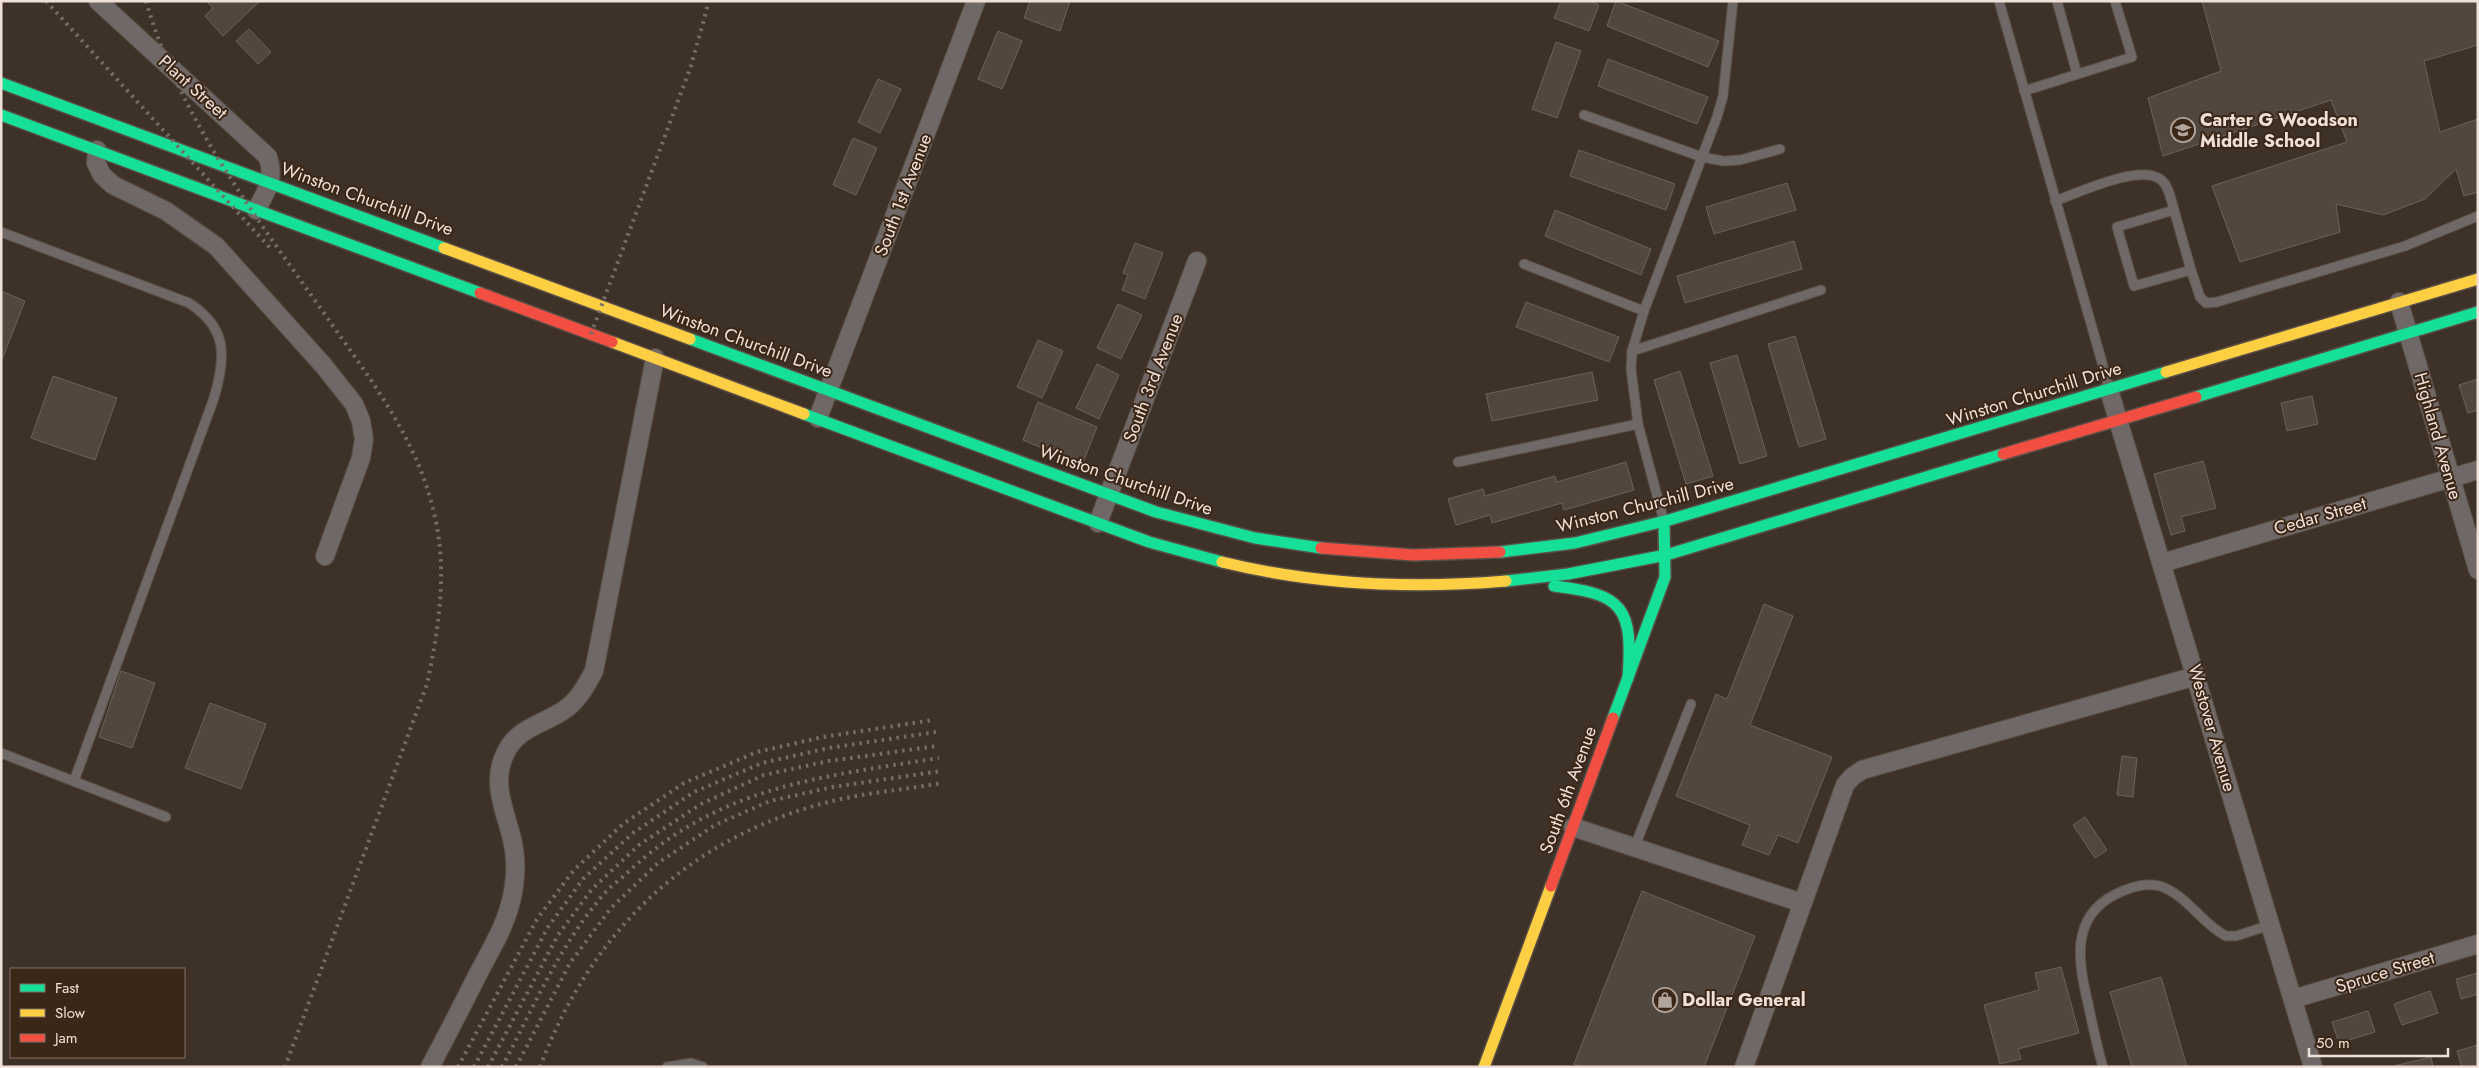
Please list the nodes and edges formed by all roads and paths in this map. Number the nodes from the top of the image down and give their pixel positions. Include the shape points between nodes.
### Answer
1 (98, 1) edge
2 (976, 1) edge
3 (2000, 1) edge
4 (2057, 1) edge
5 (2115, 1) edge
6 (1730, 2) edge
7 (2077, 74) junction
8 (1, 82) edge
9 (2024, 91) junction
10 (1, 114) edge
11 (1584, 115) dead end
12 (1780, 149) dead end
13 (97, 150) junction
14 (1702, 157) junction
15 (271, 182) junction
16 (2055, 201) junction
17 (256, 210) junction
18 (2174, 210) junction
19 (2478, 216) edge
20 (1, 232) edge
21 (1197, 261) dead end
22 (1524, 264) dead end
23 (2192, 270) junction
24 (2478, 279) edge
25 (1821, 290) dead end
26 (2399, 302) junction
27 (1644, 311) junction
28 (2478, 312) edge
29 (2408, 333) junction
30 (1632, 351) junction
31 (655, 358) junction
32 (829, 390) junction
33 (2110, 390) junction
34 (818, 418) junction
35 (2118, 419) junction
36 (1638, 424) junction
37 (1458, 462) dead end
38 (2478, 470) edge
39 (2450, 478) junction
40 (1109, 495) junction
41 (1664, 522) junction
42 (1098, 523) junction
43 (1666, 555) junction
44 (325, 556) dead end
45 (2162, 562) junction
46 (2478, 570) edge
47 (1522, 582) junction
48 (2196, 676) junction
49 (1628, 678) junction
50 (1691, 704) dead end
51 (1, 753) edge
52 (74, 781) junction
53 (166, 817) dead end
54 (1573, 827) junction
55 (1635, 846) junction
56 (1802, 903) junction
57 (2270, 925) junction
58 (2478, 944) edge
59 (2293, 999) junction
60 (1486, 1066) edge
61 (430, 1067) edge
62 (667, 1067) edge
63 (703, 1067) edge
64 (1744, 1067) edge
65 (2103, 1067) edge
66 (2313, 1067) edge

1 - 15 street, Plant Street via 264,152 272,169
2 - 32 street, South 1st Avenue
3 - 9 lane
4 - 7 lane
5 - 7 lane via 2132,57
6 - 14 lane via 1723,96
7 - 9 lane
8 - 15 main road, Winston Churchill Drive
9 - 16 lane
10 - 13 main road
11 - 14 lane
12 - 14 lane via 1740,160
13 - 17 main road
13 - 44 street via 96,163 102,175 113,185 166,211 216,246 354,404 364,440 362,458
14 - 27 lane
15 - 17 street
15 - 32 main road, Winston Churchill Drive
16 - 18 lane via 2145,173 2159,178 2166,186
16 - 33 lane
17 - 31 main road
18 - 23 lane
18 - 23 lane via 2117,227 2134,286
19 - 23 lane via 2405,246 2217,302 2206,303 2200,297
20 - 52 lane via 189,303 212,322 223,353 214,398
21 - 40 street, South 3rd Avenue
22 - 27 lane
24 - 26 main road, Winston Churchill Drive
25 - 30 lane
26 - 29 street, Highland Avenue
26 - 33 main road, Winston Churchill Drive
27 - 30 lane
28 - 29 main road
29 - 35 main road
29 - 39 street, Highland Avenue
30 - 36 lane
31 - 34 main road
31 - 61 street via 594,671 574,701 562,712 531,726 517,736 505,752 498,771 498,784 515,860 514,891 504,925
32 - 34 street, South 1st Avenue
32 - 40 main road, Winston Churchill Drive
33 - 35 street, Westover Avenue
33 - 41 main road, Winston Churchill Drive
34 - 42 main road
35 - 43 main road
35 - 45 street, Westover Avenue
36 - 37 lane
36 - 41 lane
38 - 39 street, Cedar Street
39 - 45 street, Cedar Street
39 - 46 street, Highland Avenue
40 - 41 main road, Winston Churchill Drive via 1156,512 1262,539 1384,554 1484,554 1556,546
40 - 42 street, South 3rd Avenue
41 - 43 main road, South 6th Avenue
42 - 47 main road via 1209,559 1271,572 1396,586
43 - 47 main road
43 - 49 main road, South 6th Avenue via 1665,577
45 - 48 street, Westover Avenue
47 - 49 main road via 1589,591 1611,600 1626,622 1630,638
48 - 56 street via 1862,770 1846,785
48 - 57 street, Westover Avenue
49 - 54 main road, South 6th Avenue
50 - 55 lane
51 - 52 lane
52 - 53 lane
54 - 55 street
54 - 60 main road, South 6th Avenue
55 - 56 street
56 - 64 street
57 - 59 street, Westover Avenue
57 - 65 lane via 2226,936 2175,894 2147,884 2128,888 2094,910 2084,928 2079,964
58 - 59 street, Spruce Street
59 - 66 street, Westover Avenue
62 - 63 lane via 691,1063

